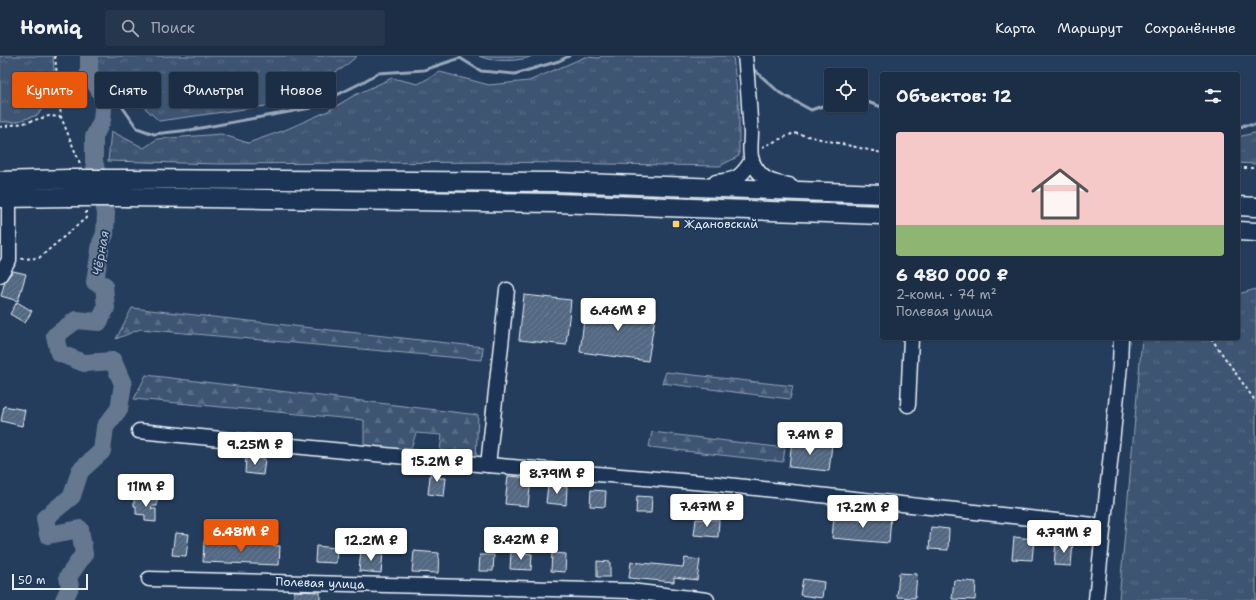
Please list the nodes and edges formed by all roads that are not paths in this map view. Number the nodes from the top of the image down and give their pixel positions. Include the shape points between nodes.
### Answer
1 (745, 56) edge
2 (752, 156) junction
3 (0, 181) edge
4 (673, 187) junction
5 (837, 193) junction
6 (880, 194) edge
7 (5, 198) edge
8 (1240, 206) edge
9 (1256, 207) edge
10 (880, 215) edge
11 (1240, 231) edge
12 (1256, 232) edge
13 (0, 275) edge
14 (507, 290) dead end
15 (911, 340) edge
16 (1121, 340) edge
17 (908, 406) dead end
18 (139, 431) dead end
19 (488, 465) junction
20 (1103, 526) junction
21 (149, 579) dead end
22 (707, 600) edge
23 (1096, 600) edge

1 - 2 street
2 - 4 street via 745,171 732,180
2 - 5 street via 760,173 774,183
3 - 4 main road, bridge via 128,179 556,182
4 - 5 main road
5 - 6 main road
7 - 10 main road, bridge via 128,197 556,203
7 - 13 street via 9,260
8 - 9 main road
11 - 12 main road
14 - 19 street
15 - 17 street
16 - 20 street
18 - 19 street
19 - 20 street via 718,484
20 - 23 street
21 - 22 street, Полевая улица via 630,592

